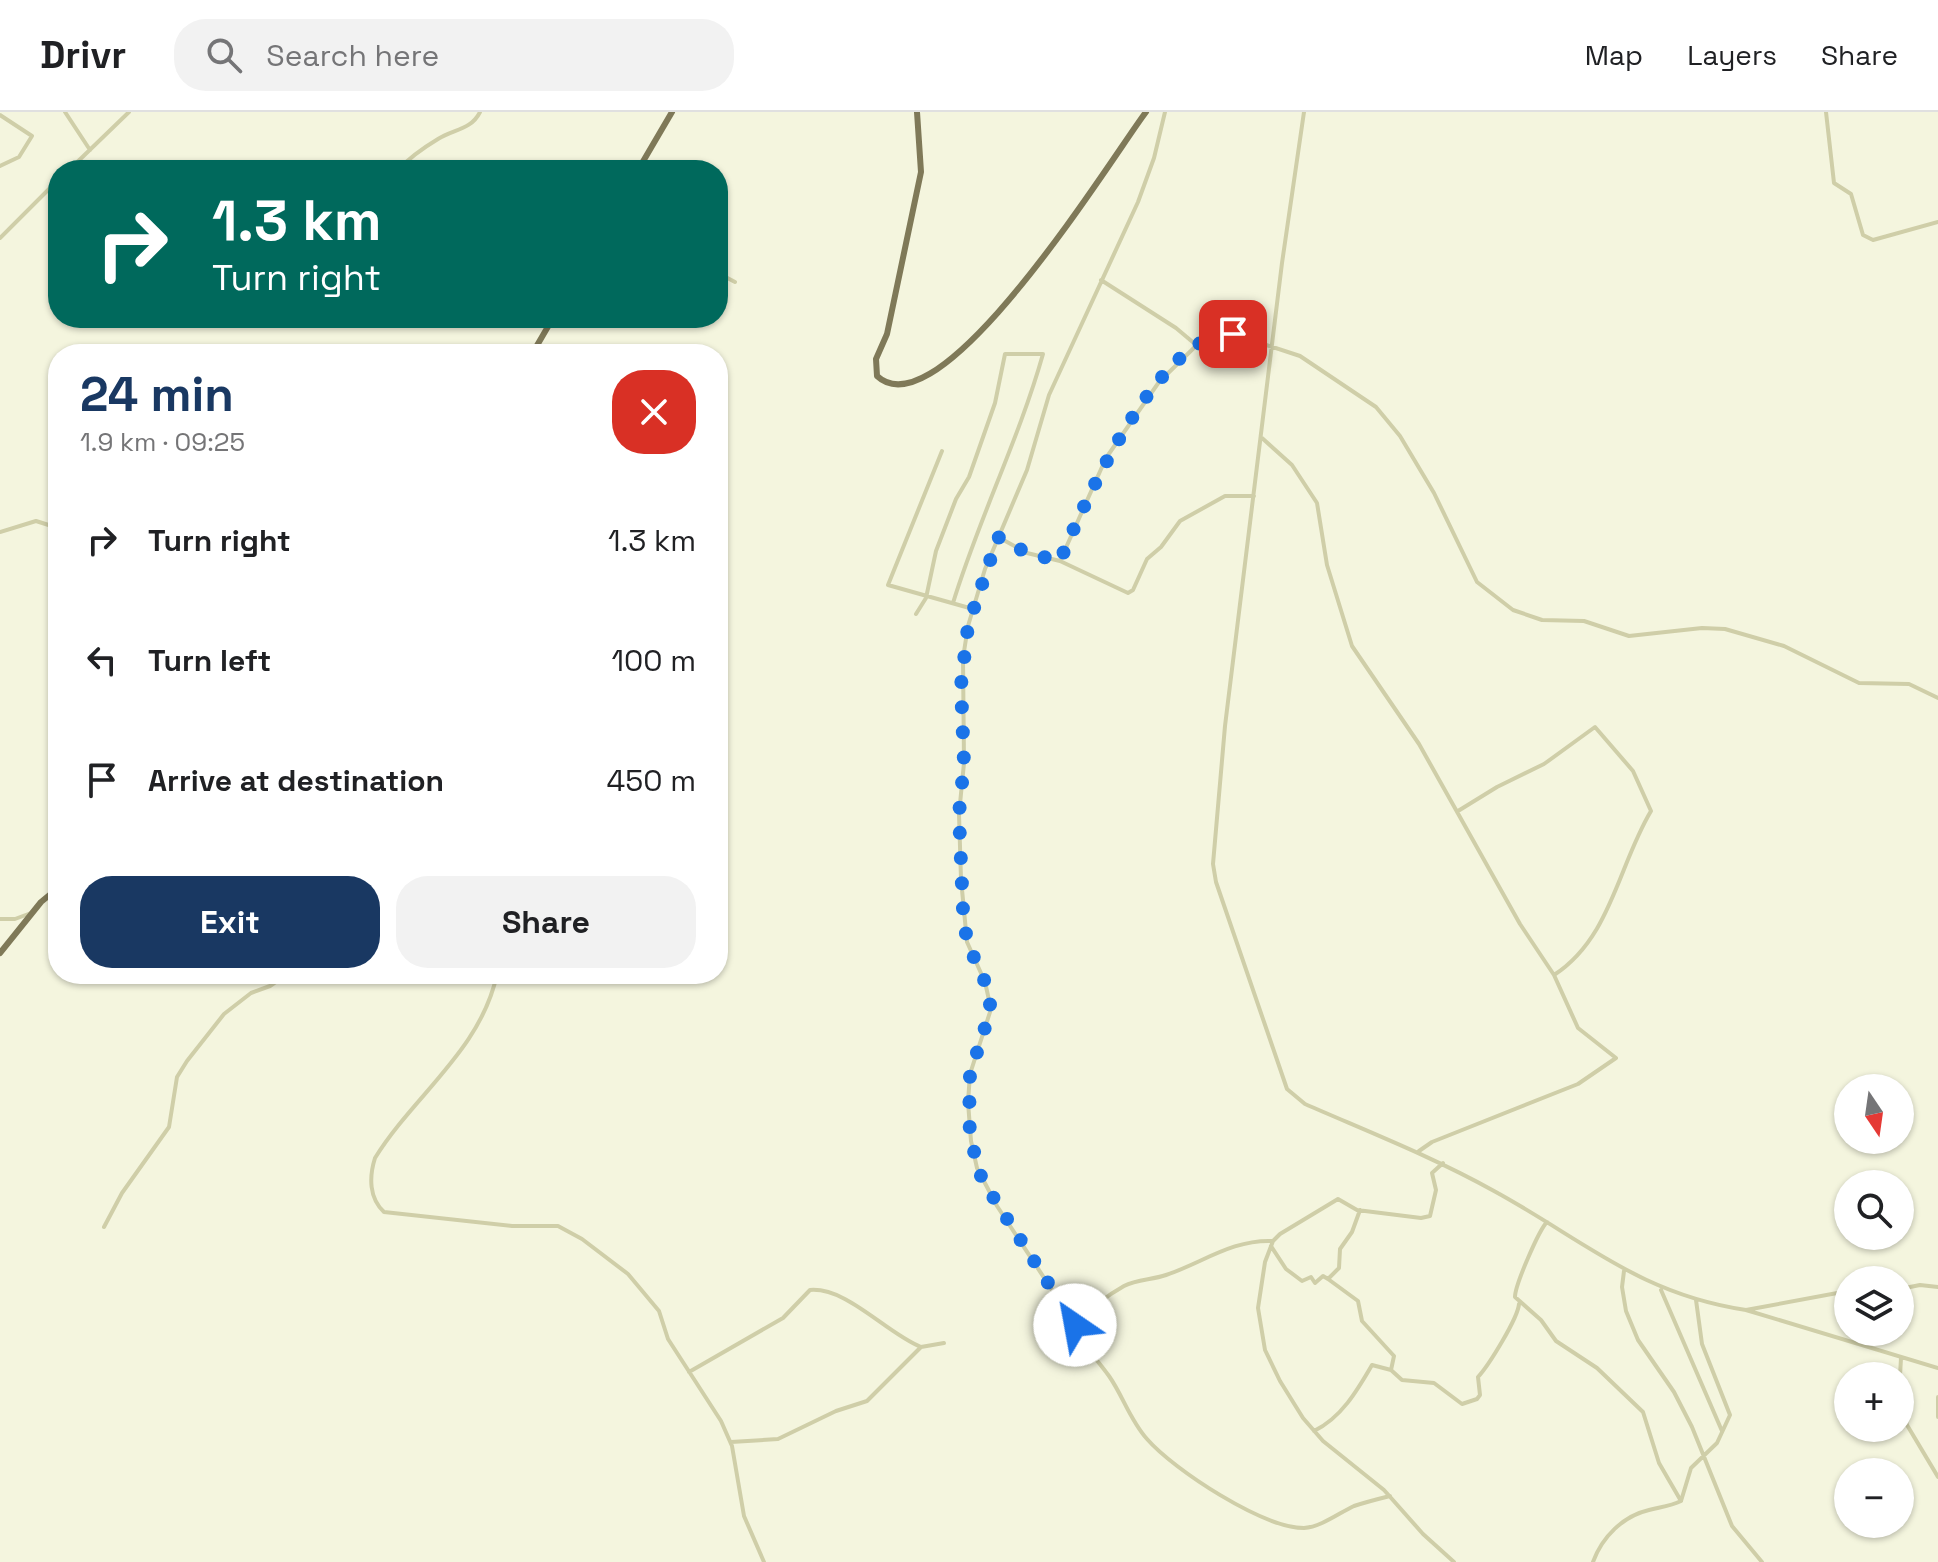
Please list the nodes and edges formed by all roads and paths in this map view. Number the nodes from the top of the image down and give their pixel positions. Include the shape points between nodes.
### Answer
1 (65, 112) edge
2 (129, 112) edge
3 (480, 112) edge
4 (672, 112) edge
5 (917, 112) edge
6 (1146, 112) edge
7 (1165, 112) edge
8 (1304, 112) edge
9 (1826, 112) edge
10 (1, 115) edge
11 (90, 150) junction
12 (80, 160) edge
13 (408, 160) edge
14 (644, 160) edge
15 (0, 166) edge
16 (48, 190) edge
17 (1938, 222) edge
18 (0, 238) edge
19 (728, 278) edge
20 (1101, 280) junction
21 (735, 282) dead end
22 (1196, 345) junction
23 (1273, 346) junction
24 (1262, 438) junction
25 (942, 451) dead end
26 (1254, 496) junction
27 (48, 525) edge
28 (0, 532) edge
29 (998, 537) junction
30 (1060, 561) junction
31 (926, 598) junction
32 (953, 603) junction
33 (973, 609) junction
34 (916, 614) dead end
35 (1938, 698) edge
36 (1458, 811) junction
37 (48, 898) edge
38 (33, 912) junction
39 (0, 919) edge
40 (0, 953) edge
41 (1554, 975) junction
42 (273, 984) edge
43 (495, 984) edge
44 (1419, 1151) junction
45 (1443, 1163) junction
46 (1360, 1210) junction
47 (1547, 1222) junction
48 (104, 1227) dead end
49 (1272, 1243) junction
50 (1624, 1271) junction
51 (1328, 1279) junction
52 (1914, 1286) edge
53 (1938, 1287) edge
54 (1661, 1289) junction
55 (1834, 1294) edge
56 (1696, 1300) junction
57 (1518, 1303) junction
58 (1746, 1310) junction
59 (1075, 1325) junction
60 (944, 1343) dead end
61 (921, 1347) junction
62 (1901, 1358) junction
63 (1901, 1362) edge
64 (1938, 1368) edge
65 (1391, 1370) junction
66 (689, 1372) junction
67 (1938, 1397) edge
68 (1938, 1417) edge
69 (1314, 1431) junction
70 (1722, 1431) junction
71 (1914, 1437) edge
72 (730, 1442) junction
73 (1704, 1457) junction
74 (1938, 1477) edge
75 (1390, 1496) junction
76 (1681, 1501) junction
77 (764, 1562) edge
78 (1454, 1562) edge
79 (1593, 1562) edge
80 (1762, 1562) edge

1 - 11 street
2 - 11 street
3 - 13 street via 467,127
4 - 14 main road
5 - 6 main road via 917,195 887,334 876,359 877,376 890,382 931,376 992,319 1087,199
7 - 20 street via 1138,202
8 - 23 street
9 - 17 street via 1834,183 1851,194 1863,235 1873,240
10 - 15 street via 32,136 19,157
11 - 12 street
16 - 18 street
19 - 21 street
20 - 22 street
20 - 29 street via 1054,382 1027,470
22 - 23 street via 1223,334
22 - 30 street via 1159,382 1111,450
23 - 24 street
23 - 35 street via 1316,365 1382,413 1447,515 1477,582 1513,610 1542,620 1584,621 1629,636 1725,629 1784,646 1859,683 1909,684
24 - 26 street
24 - 36 street via 1310,489 1352,646 1393,702
25 - 31 street via 888,585
26 - 30 street via 1225,496 1180,521 1147,559 1128,593
26 - 44 street via 1216,813 1216,882 1292,1096
27 - 28 street via 36,521
29 - 30 street via 1027,553
29 - 33 street
31 - 32 street
31 - 32 street via 936,551 995,403 1005,354 1043,354
31 - 34 street
32 - 33 street
33 - 59 street via 962,671 959,856 967,942 991,1009 970,1074 971,1141 977,1168 997,1206
36 - 41 street
36 - 41 street via 1544,764 1595,727 1633,771 1651,811 1597,932
37 - 38 main road
38 - 39 street
38 - 40 main road
41 - 44 street via 1578,1028 1616,1058 1578,1084
42 - 48 street via 224,1014 187,1061 177,1077 169,1127
43 - 66 street via 474,1034 375,1158 371,1187 377,1205 392,1214 547,1225 569,1232 628,1274 644,1292
44 - 45 street
45 - 46 street via 1432,1173 1436,1190 1430,1216
45 - 47 street
46 - 49 street via 1338,1199
46 - 51 street via 1340,1249 1339,1268
47 - 50 street
47 - 57 street via 1519,1277
49 - 51 street via 1286,1269 1302,1281
49 - 59 street via 1227,1248 1163,1276 1131,1282
49 - 69 street via 1258,1308 1265,1350
50 - 54 street
50 - 73 street via 1623,1295 1633,1330 1674,1392
51 - 65 street via 1358,1301 1362,1321 1394,1356
52 - 53 street
54 - 56 street
54 - 70 street
55 - 58 street
56 - 58 street
56 - 70 street via 1702,1344 1730,1415
57 - 65 street via 1493,1360 1478,1377 1477,1399 1457,1402 1434,1383 1402,1380
57 - 76 street via 1643,1412 1659,1463
58 - 62 street
59 - 75 street via 1146,1438 1203,1487 1274,1521 1309,1528
60 - 61 street
61 - 66 street via 850,1301 815,1290 774,1325
61 - 72 street via 864,1402 778,1439
62 - 63 street
62 - 64 street
65 - 69 street via 1372,1365 1336,1416
66 - 72 street
67 - 68 street
69 - 75 street
70 - 73 street
71 - 74 street
72 - 77 street via 744,1516
73 - 76 street via 1691,1468
73 - 80 street via 1732,1526
75 - 78 street
76 - 79 street via 1637,1514 1615,1528

